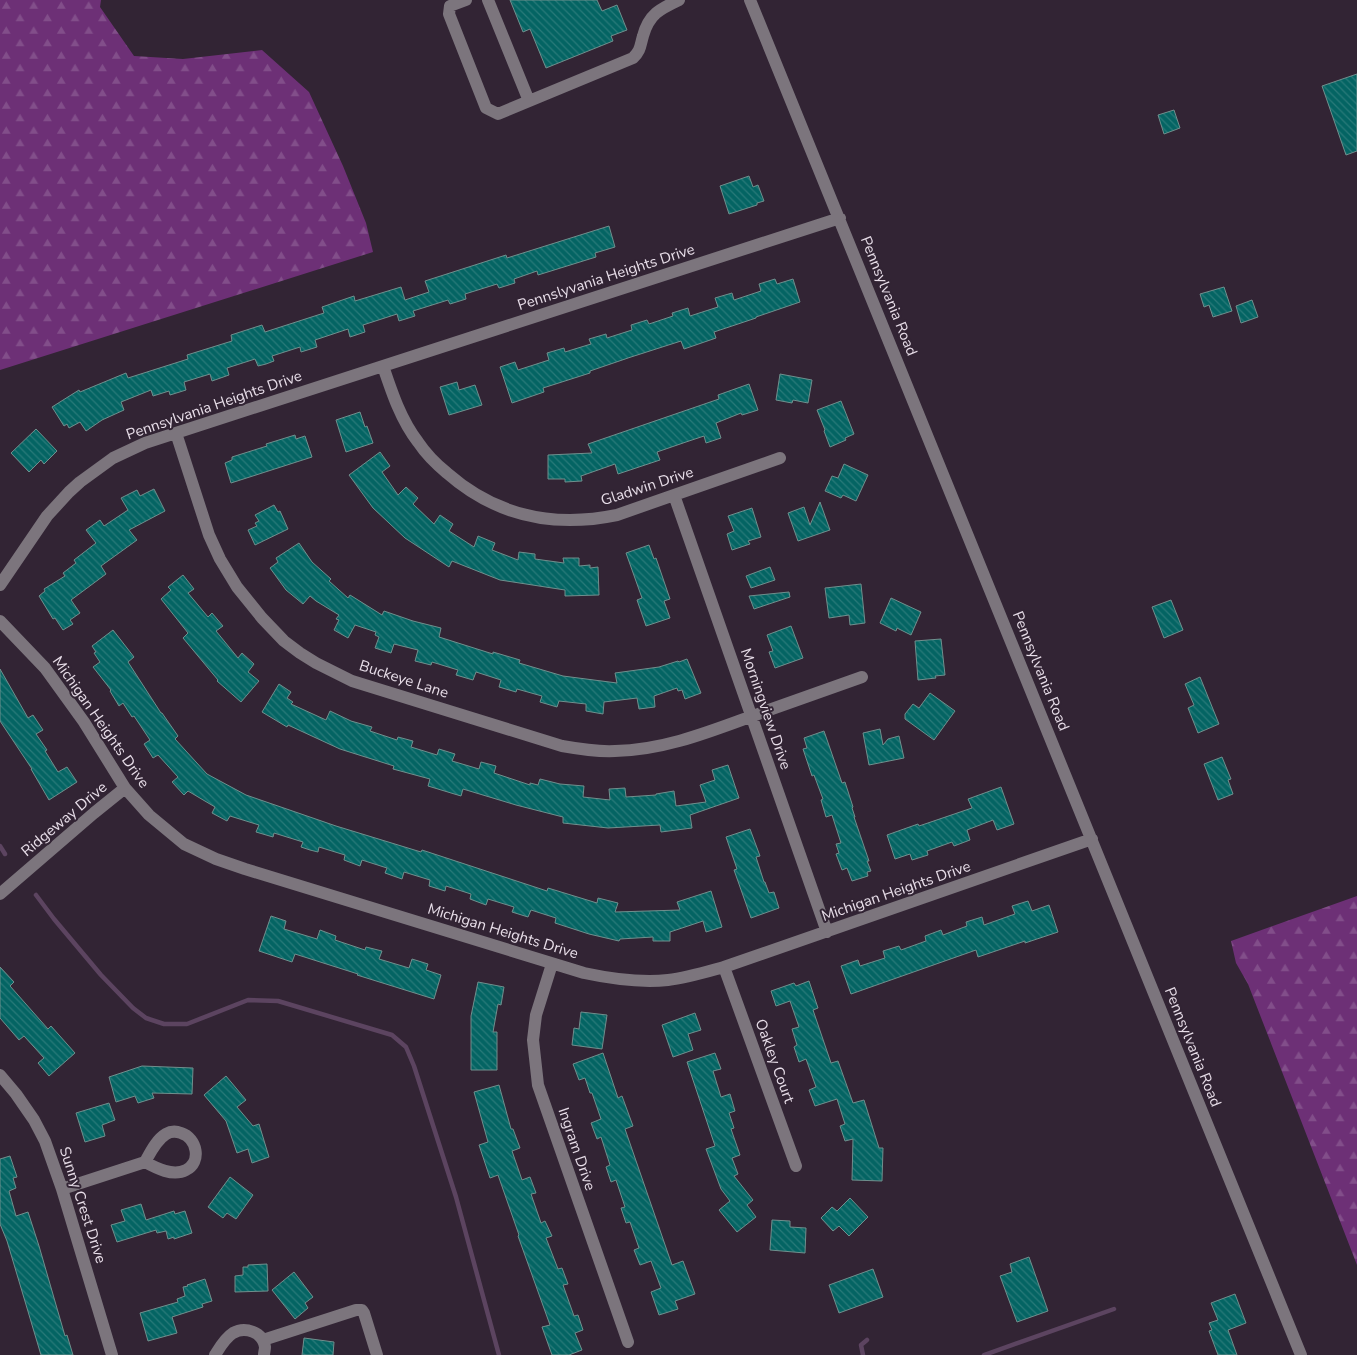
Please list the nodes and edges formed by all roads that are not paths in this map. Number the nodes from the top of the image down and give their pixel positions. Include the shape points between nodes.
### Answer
1 (466, 0) edge
2 (488, 0) edge
3 (679, 0) edge
4 (750, 0) edge
5 (529, 101) junction
6 (840, 218) junction
7 (383, 366) junction
8 (176, 433) junction
9 (780, 458) dead end
10 (674, 495) junction
11 (0, 585) edge
12 (0, 621) edge
13 (862, 678) dead end
14 (751, 717) junction
15 (125, 788) junction
16 (1092, 839) junction
17 (0, 894) edge
18 (827, 932) junction
19 (552, 964) junction
20 (724, 967) junction
21 (0, 1076) edge
22 (145, 1162) dead end
23 (796, 1166) dead end
24 (62, 1189) junction
25 (263, 1340) junction
26 (628, 1342) dead end
27 (112, 1355) edge
28 (216, 1355) edge
29 (264, 1355) edge
30 (377, 1355) edge
31 (1301, 1355) edge

1 - 5 street via 450,6 449,14 486,108 498,114
2 - 5 street
3 - 5 street via 652,16 646,25 640,51 633,58
4 - 6 street, Pennsylvania Road
6 - 7 street, Pennslyvania Heights Drive
6 - 16 street, Pennsylvania Road
7 - 8 street, Pennsylvania Heights Drive
7 - 10 street, Gladwin Drive via 397,405 418,443 456,480 498,507 525,515 584,520 617,515
8 - 11 street, Pennsylvania Heights Drive via 118,456 80,482 56,505
8 - 14 street, Buckeye Lane via 209,535 237,587 284,640 316,663 352,681 562,746 593,751 664,745
9 - 10 street, Gladwin Drive
10 - 14 street, Morningview Drive
12 - 15 street, Michigan Heights Drive via 45,668
13 - 14 street, Buckeye Lane
14 - 18 street, Morningview Drive
15 - 17 street, Ridgeway Drive
15 - 19 street, Michigan Heights Drive via 149,815 184,844 216,860
16 - 18 street, Michigan Heights Drive
16 - 31 street, Pennsylvania Road
18 - 20 street, Michigan Heights Drive
19 - 20 street, Michigan Heights Drive via 598,976 645,982 692,976
19 - 26 street, Ingram Drive via 536,1014 533,1040 538,1085
20 - 23 street, Oakley Court
21 - 24 street, Sunny Crest Drive via 24,1105 41,1133
22 - 24 street
24 - 27 street, Sunny Crest Drive
25 - 28 street via 250,1330 235,1332
25 - 29 street
25 - 30 street via 362,1310

